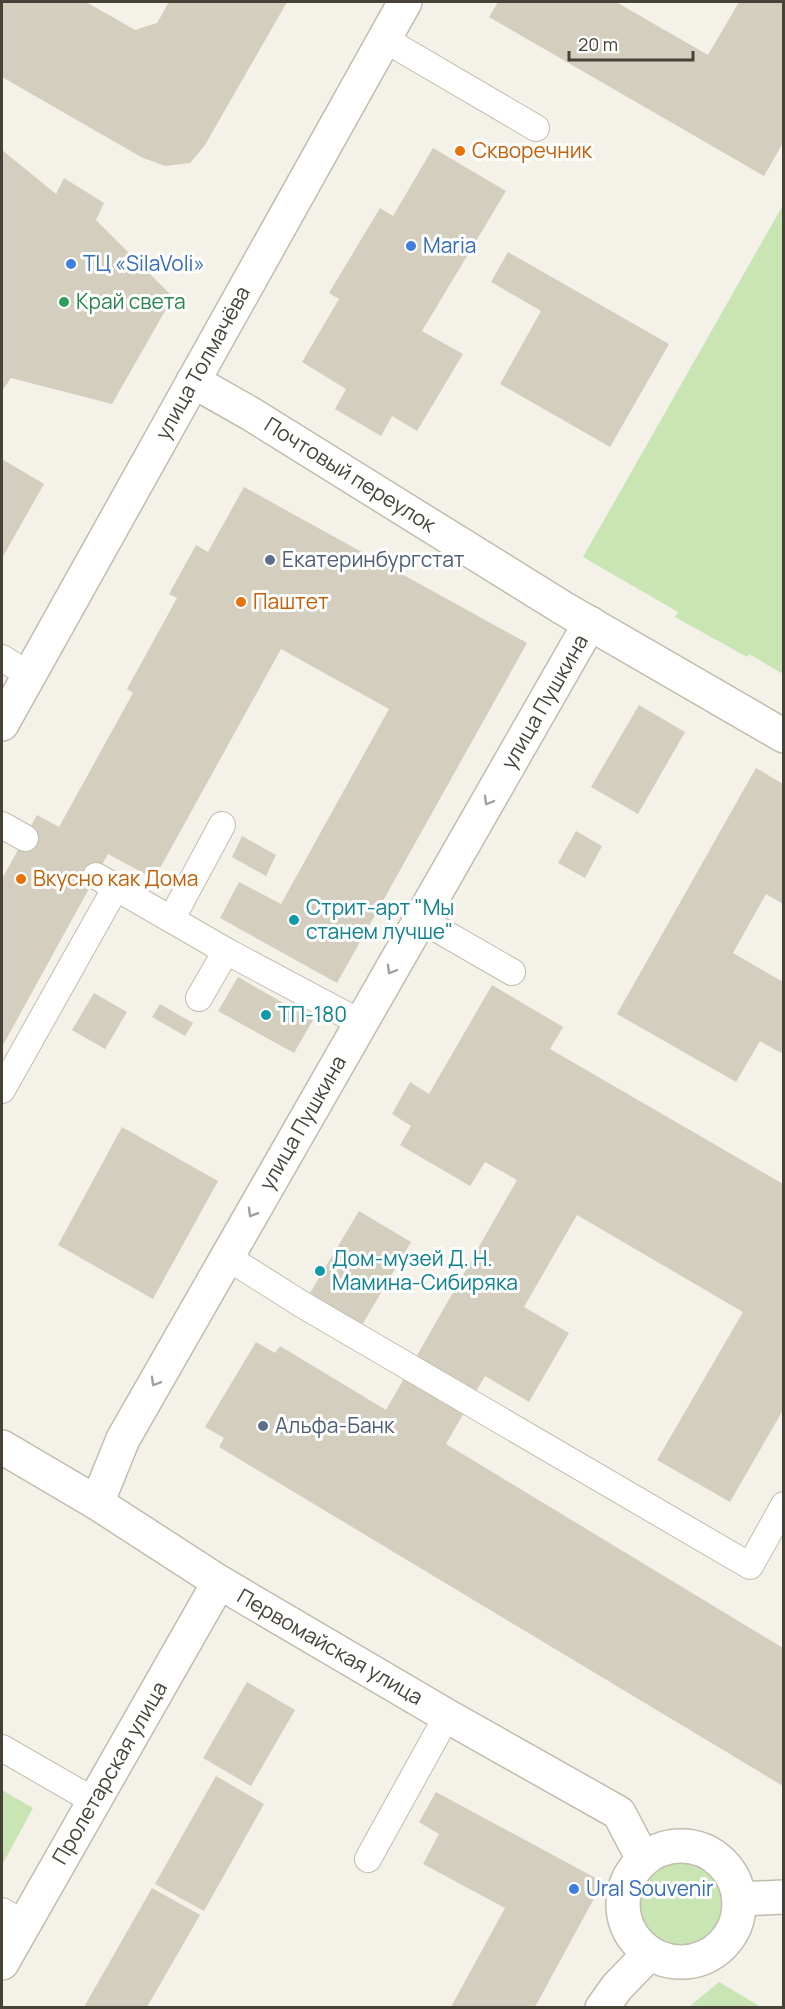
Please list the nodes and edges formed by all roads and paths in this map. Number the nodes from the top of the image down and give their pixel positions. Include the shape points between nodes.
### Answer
1 (405, 2) edge
2 (384, 39) junction
3 (536, 128) dead end
4 (193, 381) junction
5 (590, 623) junction
6 (2, 658) edge
7 (29, 675) junction
8 (2, 724) edge
9 (783, 736) edge
10 (2, 825) edge
11 (222, 825) dead end
12 (25, 838) dead end
13 (172, 918) junction
14 (420, 919) junction
15 (226, 951) junction
16 (512, 972) dead end
17 (199, 998) dead end
18 (361, 1023) junction
19 (2, 1090) edge
20 (227, 1257) junction
21 (2, 1447) edge
22 (97, 1503) junction
23 (783, 1505) edge
24 (219, 1582) junction
25 (447, 1716) junction
26 (2, 1748) edge
27 (94, 1801) junction
28 (368, 1859) dead end
29 (643, 1859) junction
30 (783, 1897) edge
31 (739, 1899) junction
32 (13, 1917) edge
33 (649, 1954) junction
34 (2, 1963) edge
35 (602, 2007) edge

1 - 2 street, улица Толмачёва
2 - 3 lane
2 - 4 street, улица Толмачёва
4 - 5 street, Почтовый переулок
4 - 7 street, улица Толмачёва
5 - 9 street, Почтовый переулок
5 -> 14 street, улица Пушкина
6 - 7 lane
7 - 8 street, улица Толмачёва
10 - 12 lane
11 - 13 lane
13 - 15 lane
13 - 19 lane via 106,881
14 - 16 lane
14 -> 18 street, улица Пушкина
15 - 17 lane
15 - 18 lane
18 -> 20 street, улица Пушкина
20 -> 22 street, улица Пушкина via 123,1439
20 - 23 lane via 750,1566
21 - 22 street, Первомайская улица
22 - 24 street, Первомайская улица
24 - 25 street, Первомайская улица
24 - 27 street, Пролетарская улица
25 - 28 lane
25 - 29 street, Первомайская улица via 619,1813
26 - 27 lane
27 - 32 street, Пролетарская улица
29 - 31 street via 677,1845 695,1847 725,1866 735,1881
29 - 33 street via 624,1890 623,1908 627,1926
30 - 31 street
31 - 33 street via 731,1935 703,1959 685,1963
32 - 34 street, Пролетарская улица
33 - 35 street

